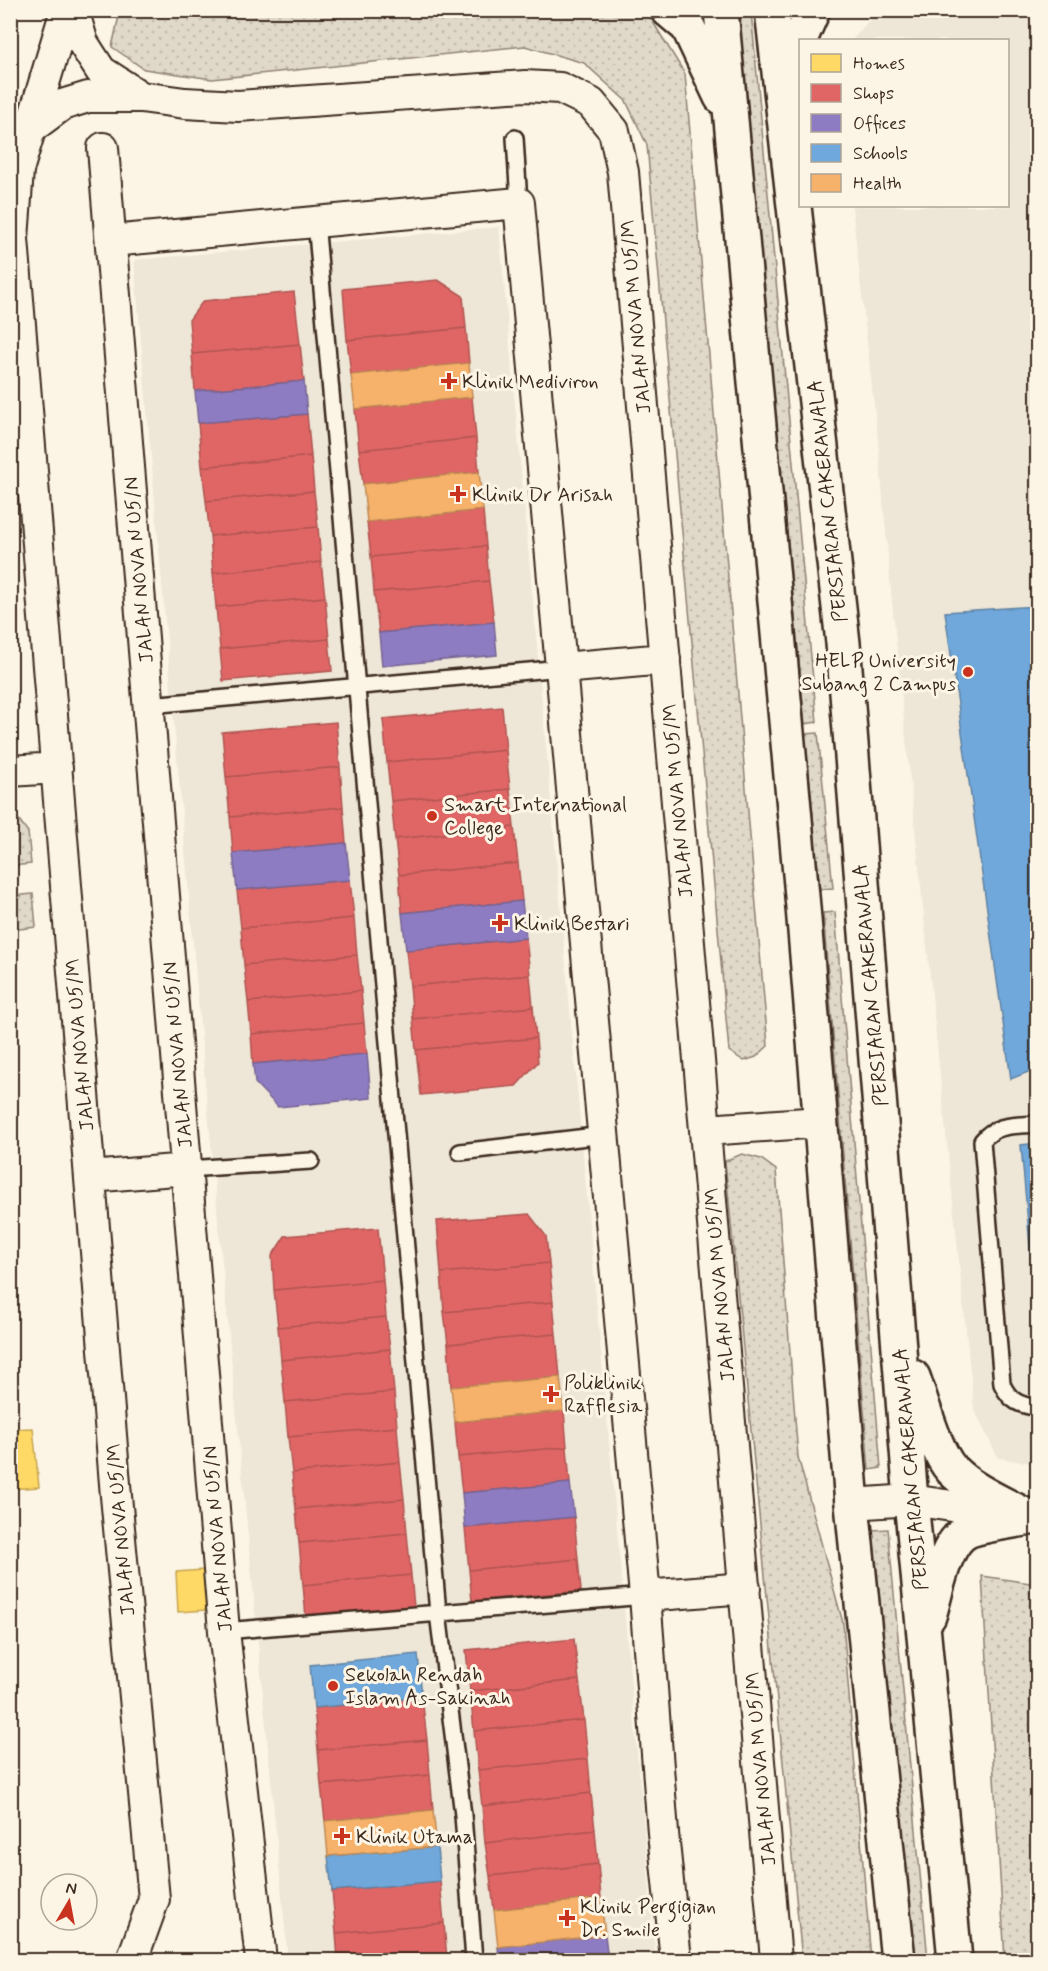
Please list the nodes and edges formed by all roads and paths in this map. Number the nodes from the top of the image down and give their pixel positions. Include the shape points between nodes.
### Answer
1 (66, 10) edge
2 (72, 10) edge
3 (668, 10) edge
4 (721, 10) edge
5 (772, 10) edge
6 (813, 10) edge
7 (800, 39) edge
8 (799, 42) edge
9 (141, 97) junction
10 (783, 114) junction
11 (730, 117) junction
12 (31, 128) junction
13 (514, 138) dead end
14 (103, 148) dead end
15 (519, 203) junction
16 (316, 221) junction
17 (111, 241) junction
18 (665, 659) junction
19 (562, 668) junction
20 (357, 687) junction
21 (149, 705) junction
22 (57, 768) junction
23 (10, 771) edge
24 (821, 1122) junction
25 (1038, 1124) edge
26 (706, 1130) junction
27 (604, 1135) junction
28 (460, 1152) dead end
29 (311, 1161) dead end
30 (187, 1169) junction
31 (90, 1177) junction
32 (898, 1338) junction
33 (1038, 1408) edge
34 (911, 1500) junction
35 (852, 1504) junction
36 (1034, 1519) edge
37 (745, 1588) junction
38 (645, 1596) junction
39 (438, 1613) junction
40 (224, 1631) junction
41 (925, 1632) junction
42 (132, 1960) edge
43 (261, 1960) edge
44 (474, 1960) edge
45 (676, 1960) edge
46 (776, 1960) edge
47 (898, 1960) edge
48 (955, 1960) edge

1 - 12 street, JALAN NOVA U5/M
2 - 9 street via 83,43 101,71
3 - 11 street via 688,27
4 - 11 street
5 - 10 street, PERSIARAN CAKERAWALA
6 - 7 street
8 - 10 street
9 - 12 street, JALAN NOVA M U5/M via 88,97 62,105
9 - 18 street, JALAN NOVA M U5/M via 238,106 525,86 560,88 591,103 614,131 623,172
10 - 32 street, PERSIARAN CAKERAWALA via 843,643
11 - 24 street
12 - 22 street, JALAN NOVA U5/M via 18,170 13,239
13 - 15 lane
14 - 17 street, JALAN NOVA N U5/N
15 - 16 street
15 - 19 street
16 - 17 street
16 - 20 lane
17 - 21 street, JALAN NOVA N U5/N
18 - 19 street
18 - 26 street, JALAN NOVA M U5/M
19 - 20 lane
19 - 27 street
20 - 21 lane
20 - 39 lane
21 - 30 street, JALAN NOVA N U5/N
22 - 23 street
22 - 31 street, JALAN NOVA U5/M
24 - 26 street
24 - 35 street
25 - 33 lane via 990,1131 982,1141 1002,1384 1017,1404
26 - 37 street, JALAN NOVA M U5/M
27 - 28 lane
27 - 38 street
29 - 30 lane
30 - 31 street
30 - 40 street, JALAN NOVA N U5/N
31 - 42 street, JALAN NOVA U5/M via 154,1899
32 - 34 street, PERSIARAN CAKERAWALA
32 - 36 street via 940,1452 951,1469
34 - 35 street
34 - 36 street
34 - 41 street, PERSIARAN CAKERAWALA
35 - 47 street
36 - 41 street via 968,1530 953,1541
37 - 38 street
37 - 46 street, JALAN NOVA M U5/M
38 - 39 lane
38 - 45 street
39 - 40 lane
39 - 44 lane via 463,1815
40 - 43 street, JALAN NOVA N U5/N
41 - 48 street, PERSIARAN CAKERAWALA

